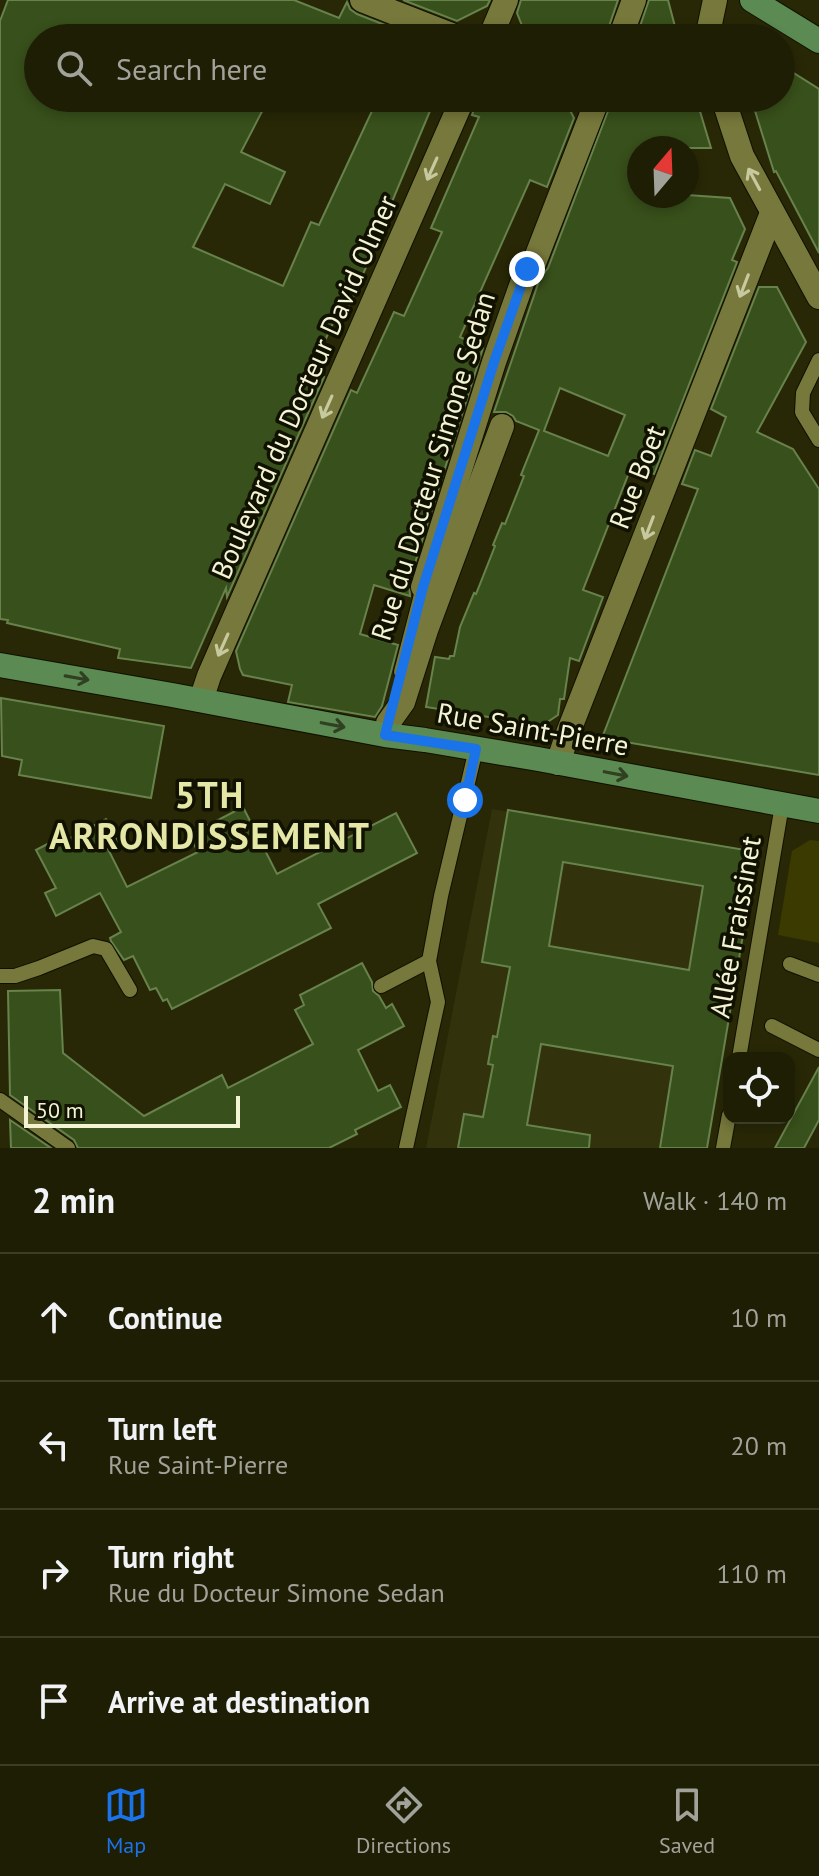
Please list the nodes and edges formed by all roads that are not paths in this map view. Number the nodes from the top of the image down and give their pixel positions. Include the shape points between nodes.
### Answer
1 (362, 0) edge
2 (506, 0) edge
3 (634, 0) edge
4 (715, 0) edge
5 (752, 0) edge
6 (423, 24) edge
7 (496, 24) edge
8 (625, 24) edge
9 (710, 24) edge
10 (791, 24) edge
11 (795, 26) edge
12 (819, 41) edge
13 (457, 112) edge
14 (593, 112) edge
15 (728, 112) edge
16 (772, 213) junction
17 (819, 297) edge
18 (819, 360) edge
19 (502, 426) dead end
20 (819, 440) edge
21 (423, 587) joint
22 (0, 665) edge
23 (201, 700) junction
24 (387, 729) junction
25 (476, 749) junction
26 (558, 763) junction
27 (782, 805) junction
28 (819, 811) edge
29 (429, 961) junction
30 (790, 964) dead end
31 (819, 975) edge
32 (0, 976) edge
33 (381, 986) dead end
34 (130, 990) dead end
35 (772, 1026) dead end
36 (819, 1050) edge
37 (740, 1052) edge
38 (0, 1100) edge
39 (727, 1124) edge
40 (68, 1148) edge
41 (406, 1148) edge
42 (723, 1148) edge

1 - 6 street
2 - 7 street
3 - 8 street
4 - 9 street
5 - 10 street
11 - 12 street
13 -> 23 street, Boulevard du Docteur David Olmer
14 - 21 street, Rue du Docteur Simone Sedan via 534,263 527,269
16 -> 15 street via 742,156
16 - 17 street
16 -> 26 street, Rue Boet
18 - 20 lane via 803,393 802,412
19 - 24 street, Rue du Docteur Simone Sedan via 403,702
21 - 24 lane, Rue du Docteur Simone Sedan
22 -> 23 street, Rue Saint-Pierre
23 -> 24 street, Rue Saint-Pierre
24 - 25 street, Rue Saint-Pierre
25 - 26 street, Rue Saint-Pierre
25 - 29 lane
26 -> 27 street, Rue Saint-Pierre
27 - 28 street, Rue Saint-Pierre
27 - 37 lane, Allée Fraissinet
29 - 33 lane
29 - 41 lane via 438,1002
30 - 31 lane
32 - 34 lane via 15,976 93,946 106,949
35 - 36 lane
38 - 40 lane
39 - 42 lane

